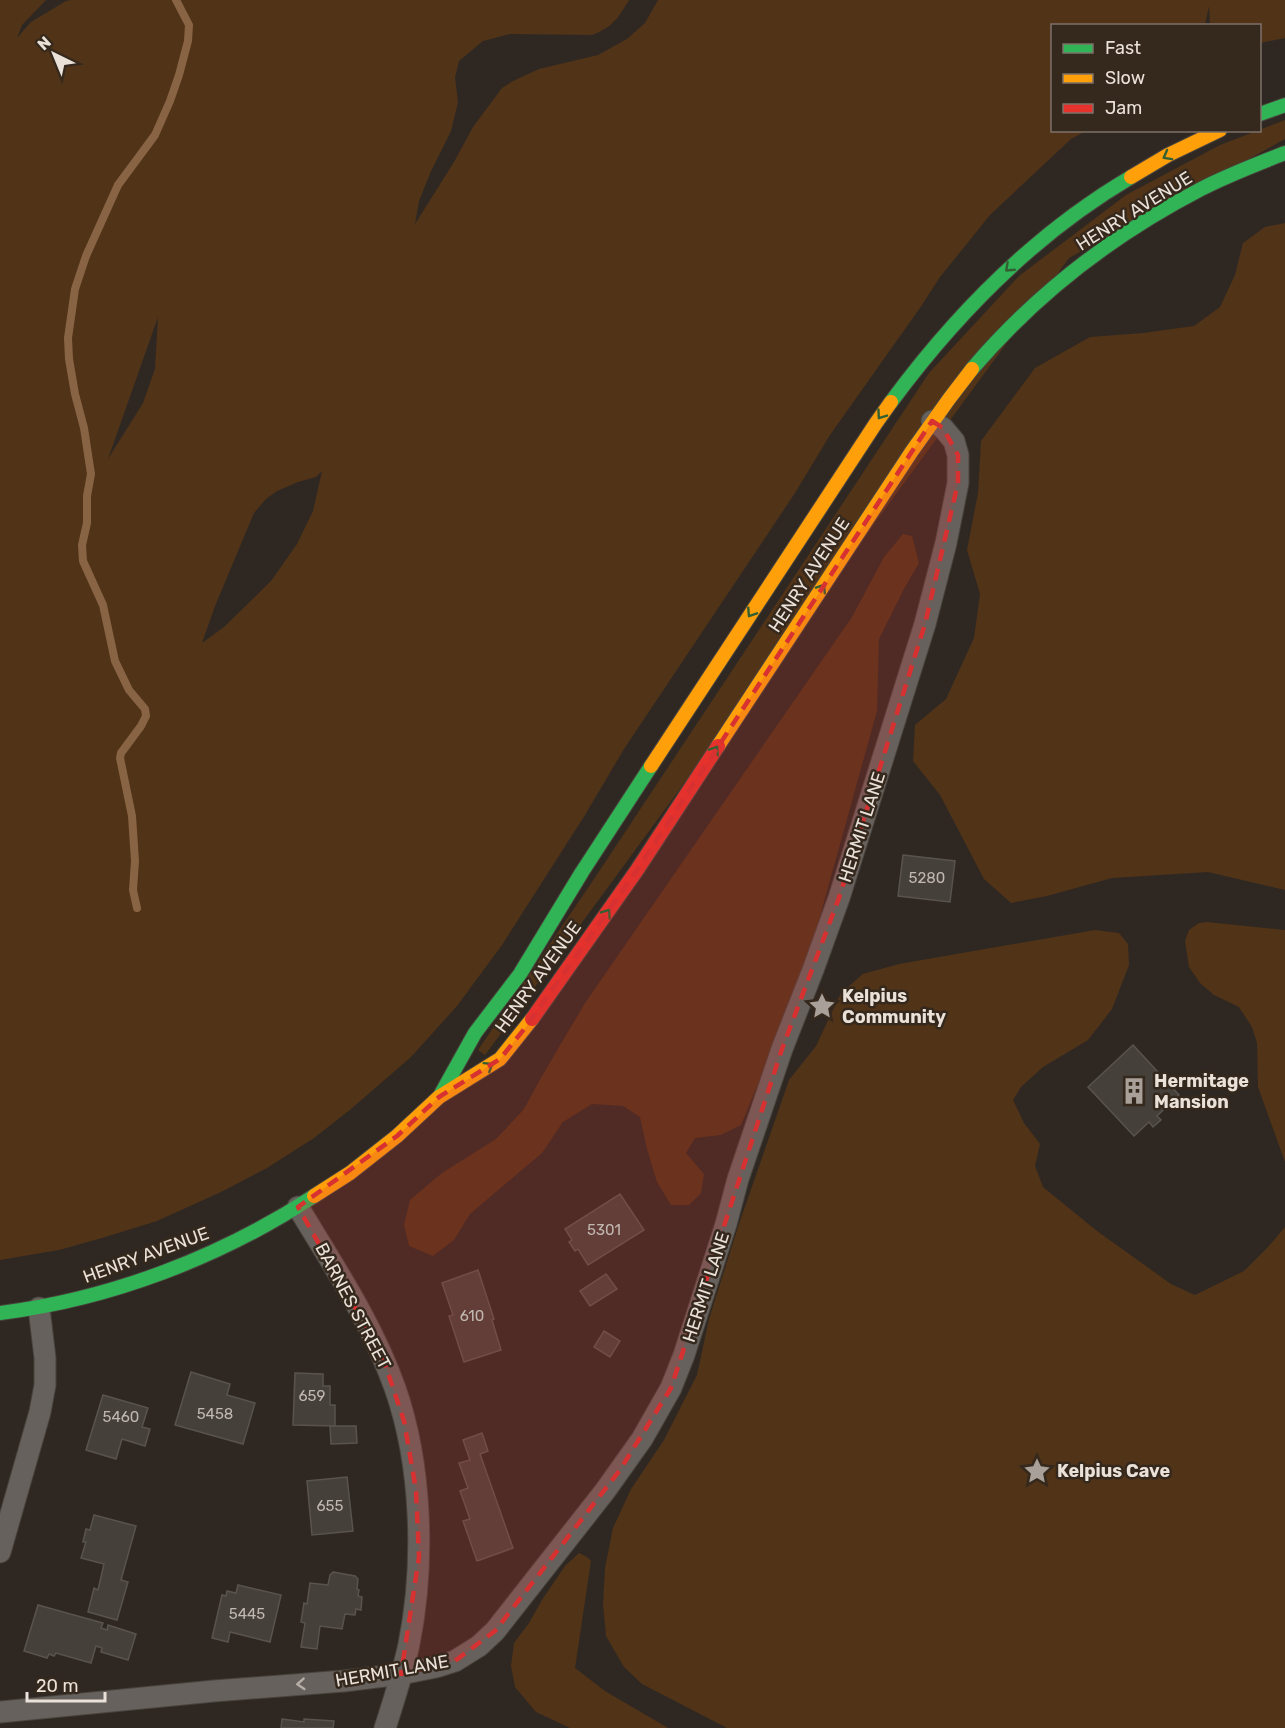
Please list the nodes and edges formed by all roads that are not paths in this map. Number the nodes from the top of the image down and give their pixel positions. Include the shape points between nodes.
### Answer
1 (1285, 105) edge
2 (1261, 114) edge
3 (1216, 132) edge
4 (1285, 153) edge
5 (932, 421) junction
6 (439, 1097) junction
7 (298, 1207) junction
8 (39, 1308) junction
9 (0, 1313) edge
10 (0, 1552) edge
11 (401, 1674) junction
12 (0, 1712) edge
13 (386, 1728) edge

1 - 2 main road
3 -> 6 main road, HENRY AVENUE via 1142,170 1054,229 963,313 916,367 582,872 519,974 475,1033
4 - 5 main road, HENRY AVENUE via 1238,171 1162,210 1085,262 988,350
6 -> 5 main road, HENRY AVENUE via 500,1059 525,1028 637,870
5 - 11 street, HERMIT LANE via 954,441 958,483 925,624 839,898 782,1049 671,1388 621,1470 495,1631 455,1661
6 - 7 main road, HENRY AVENUE via 358,1167
7 - 8 main road, HENRY AVENUE via 252,1233 182,1264 102,1292
7 - 11 street, BARNES STREET via 382,1355 404,1421 416,1490 419,1557 413,1619
8 - 9 main road, HENRY AVENUE
8 - 10 street via 45,1385
11 -> 12 street, HERMIT LANE
11 - 13 street, BARNES STREET

